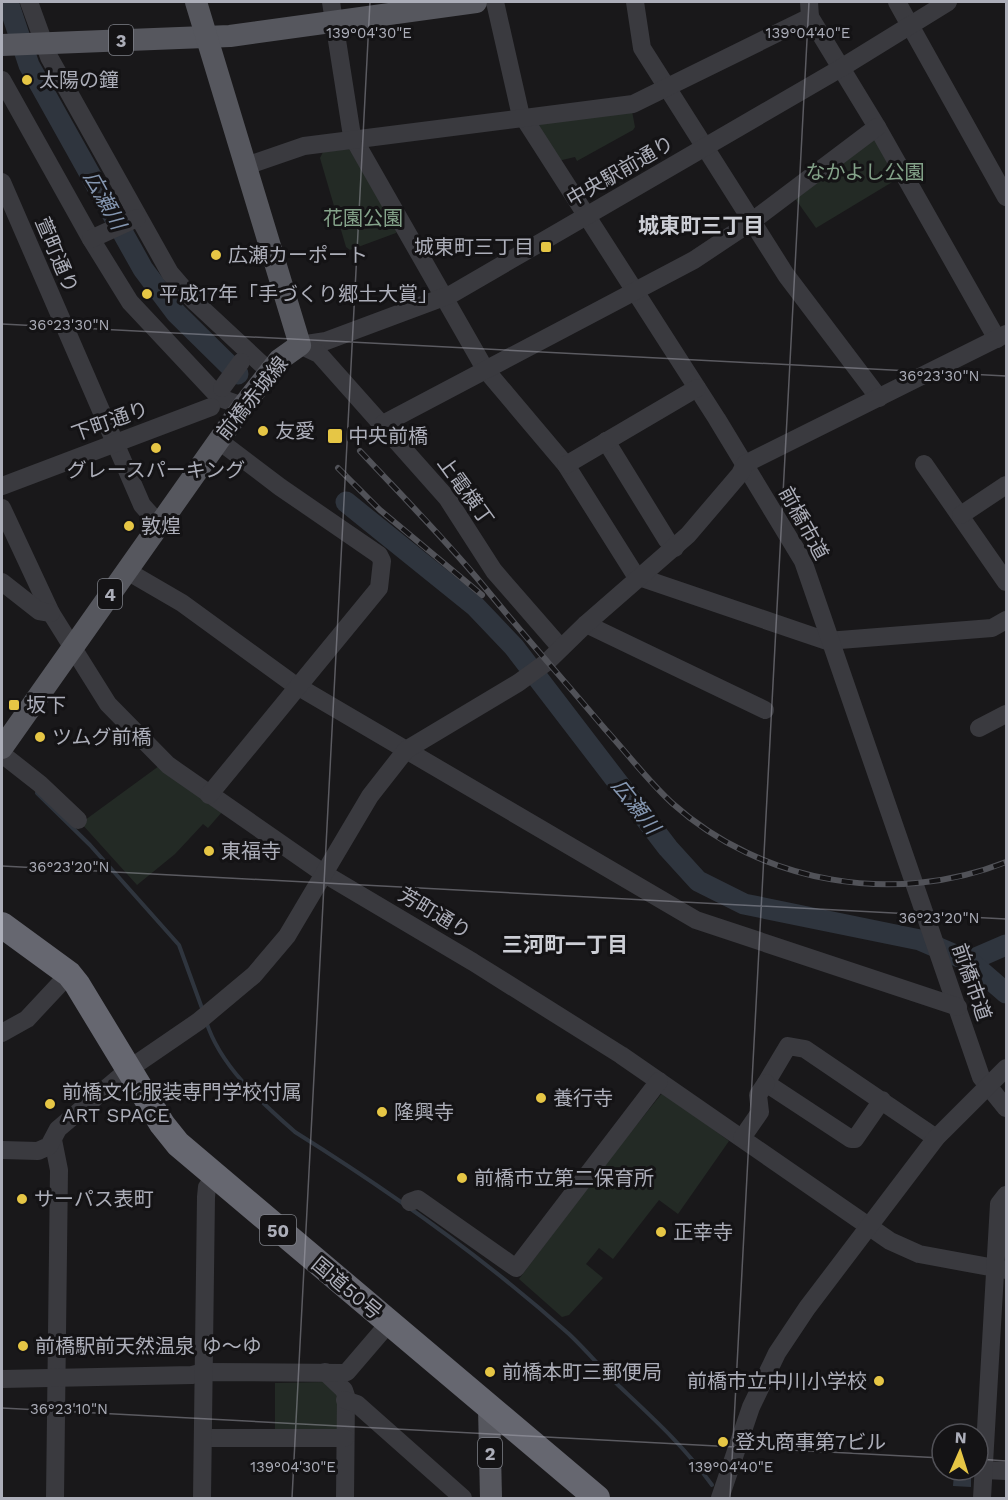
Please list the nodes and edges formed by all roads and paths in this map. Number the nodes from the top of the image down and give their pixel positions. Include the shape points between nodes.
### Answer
1 (29, 2) edge
2 (196, 2) edge
3 (476, 2) edge
4 (495, 2) edge
5 (635, 2) edge
6 (897, 2) edge
7 (948, 2) edge
8 (810, 9) edge
9 (333, 11) edge
10 (911, 26) junction
11 (207, 37) junction
12 (23, 45) edge
13 (841, 68) junction
14 (2, 80) edge
15 (668, 88) junction
16 (525, 119) junction
17 (877, 127) junction
18 (354, 140) junction
19 (704, 148) junction
20 (246, 166) junction
21 (2, 182) edge
22 (1006, 197) edge
23 (587, 216) junction
24 (130, 221) junction
25 (751, 222) junction
26 (96, 236) junction
27 (635, 292) junction
28 (444, 298) junction
29 (1002, 337) edge
30 (300, 345) junction
31 (485, 369) junction
32 (269, 371) junction
33 (226, 383) junction
34 (697, 388) junction
35 (879, 398) junction
36 (231, 423) junction
37 (383, 424) junction
38 (606, 441) junction
39 (115, 445) junction
40 (745, 464) junction
41 (924, 464) dead end
42 (566, 465) junction
43 (1006, 485) edge
44 (2, 486) edge
45 (2, 508) edge
46 (961, 515) junction
47 (159, 524) junction
48 (675, 548) junction
49 (127, 570) junction
50 (639, 577) junction
51 (2, 582) edge
52 (1006, 582) edge
53 (51, 613) junction
54 (1006, 620) edge
55 (586, 624) junction
56 (832, 641) junction
57 (73, 647) junction
58 (561, 648) junction
59 (298, 687) junction
60 (765, 710) dead end
61 (1006, 714) edge
62 (979, 728) dead end
63 (2, 748) edge
64 (406, 750) junction
65 (2, 754) edge
66 (209, 795) junction
67 (78, 820) dead end
68 (323, 873) junction
69 (2, 925) edge
70 (69, 974) junction
71 (958, 1007) junction
72 (2, 1033) edge
73 (1006, 1068) edge
74 (129, 1069) junction
75 (659, 1081) junction
76 (766, 1083) junction
77 (989, 1084) junction
78 (882, 1100) junction
79 (1006, 1108) edge
80 (742, 1138) junction
81 (936, 1138) junction
82 (52, 1140) junction
83 (2, 1150) edge
84 (214, 1177) junction
85 (1006, 1195) edge
86 (410, 1202) dead end
87 (868, 1228) junction
88 (1001, 1269) edge
89 (389, 1323) junction
90 (999, 1353) edge
91 (204, 1372) junction
92 (326, 1372) junction
93 (2, 1379) edge
94 (56, 1379) junction
95 (345, 1400) junction
96 (489, 1407) junction
97 (990, 1423) edge
98 (204, 1438) junction
99 (345, 1438) junction
100 (990, 1470) edge
101 (1006, 1471) edge
102 (983, 1482) edge
103 (55, 1498) edge
104 (202, 1498) edge
105 (345, 1498) edge
106 (463, 1498) edge
107 (491, 1498) edge
108 (597, 1498) edge
109 (720, 1498) edge
110 (982, 1498) edge

1 - 12 street
2 - 11 main road, 前橋赤城線
3 - 9 main road, 3
4 - 16 street, 前橋市道 via 518,109
5 - 15 street via 642,48
6 - 10 street
7 - 10 street, 中央駅前通り
8 - 13 street
8 - 15 street
9 - 11 main road, 3 via 230,36
9 - 18 street
10 - 13 street, 中央駅前通り
10 - 22 street
11 - 12 main road, 3
11 - 20 main road, 前橋赤城線
12 - 24 street
13 - 17 street
13 - 19 street, 中央駅前通り
14 - 26 street
15 - 16 street via 633,104
15 - 19 street
16 - 18 street
16 - 23 street, 前橋市道
17 - 25 street
17 - 29 street
18 - 20 street via 304,146
18 - 28 street
19 - 23 street, 中央駅前通り
19 - 25 street
20 - 30 main road, 前橋赤城線
21 - 39 street, 萱町通り
23 - 27 street, 前橋市道
23 - 28 street, 中央駅前通り
24 - 26 street
24 - 32 street via 181,288
25 - 27 street via 694,260
25 - 35 street
26 - 33 street via 130,302
27 - 31 street
27 - 34 street, 前橋市道
28 - 30 street, 中央駅前通り via 326,341
28 - 31 street
29 - 35 street
30 - 32 main road, 前橋赤城線 / 4
30 - 37 street, 上電横丁 via 319,354
31 - 37 street
31 - 42 street
32 - 36 main road, 前橋赤城線 / 4
33 - 36 street
33 - 39 street, 下町通り
34 - 38 street
34 - 40 street, 前橋市道
35 - 40 street
36 - 47 main road, 前橋赤城線 / 4
36 - 59 street via 381,558 379,588
37 - 58 street, 上電横丁 via 447,498 494,571
38 - 42 street
38 - 48 street
39 - 44 street, 下町通り
39 - 47 street, 萱町通り via 142,505
40 - 48 street
40 - 56 street, 前橋市道 via 803,561
41 - 46 street
42 - 50 street
43 - 46 street
45 - 53 street, 芳町通り
46 - 52 street
47 - 49 main road, 前橋赤城線 / 4
48 - 50 street
49 - 57 main road, 前橋赤城線 / 4
49 - 59 street via 182,603
50 - 55 street
50 - 56 street
51 - 53 street via 39,611
53 - 57 street, 芳町通り
54 - 56 street via 992,628
55 - 58 street
55 - 60 street
56 - 71 street, 前橋市道
57 - 63 main road, 前橋赤城線 / 4
57 - 66 street, 芳町通り via 115,711 157,755
58 - 64 street via 526,678
59 - 64 street
59 - 66 street
61 - 62 street
64 - 68 street via 370,796
64 - 71 street via 696,920
65 - 67 street
66 - 68 street, 芳町通り
68 - 74 street via 281,944 254,975 199,1021
68 - 75 street, 芳町通り via 473,962
69 - 70 highway, 国道50号 / 50
70 - 72 street via 27,1019
70 - 74 highway, 国道50号 / 50
71 - 77 street, 前橋市道 via 981,1077
73 - 77 street
74 - 82 street via 58,1129
74 - 84 highway, 国道50号 / 50 via 170,1135
75 - 80 street, 芳町通り
75 - 86 street via 516,1268 418,1199
76 - 78 street via 788,1046 796,1046
76 - 78 street via 855,1140
76 - 80 street via 759,1095 760,1112
77 - 79 street, 前橋市道
77 - 81 street
78 - 81 street
80 - 87 street, 芳町通り
81 - 87 street
82 - 83 street via 38,1151
82 - 94 street via 59,1170
84 - 89 highway, 国道50号 / 50
84 - 91 street via 206,1197
85 - 88 street via 999,1204
87 - 88 street, 芳町通り via 919,1254
87 - 109 street via 777,1353 751,1407
88 - 90 street
89 - 92 street via 347,1372
89 - 96 highway, 国道50号 / 50
90 - 97 street
91 - 92 street
91 - 94 street
91 - 98 street
92 - 95 street via 344,1390
93 - 94 street
94 - 103 street
95 - 99 street
95 - 106 street via 357,1404
96 - 107 main road, 2
96 - 108 highway, 国道50号 / 50
98 - 99 street
98 - 104 street
99 - 105 street
100 - 101 street
102 - 110 street

